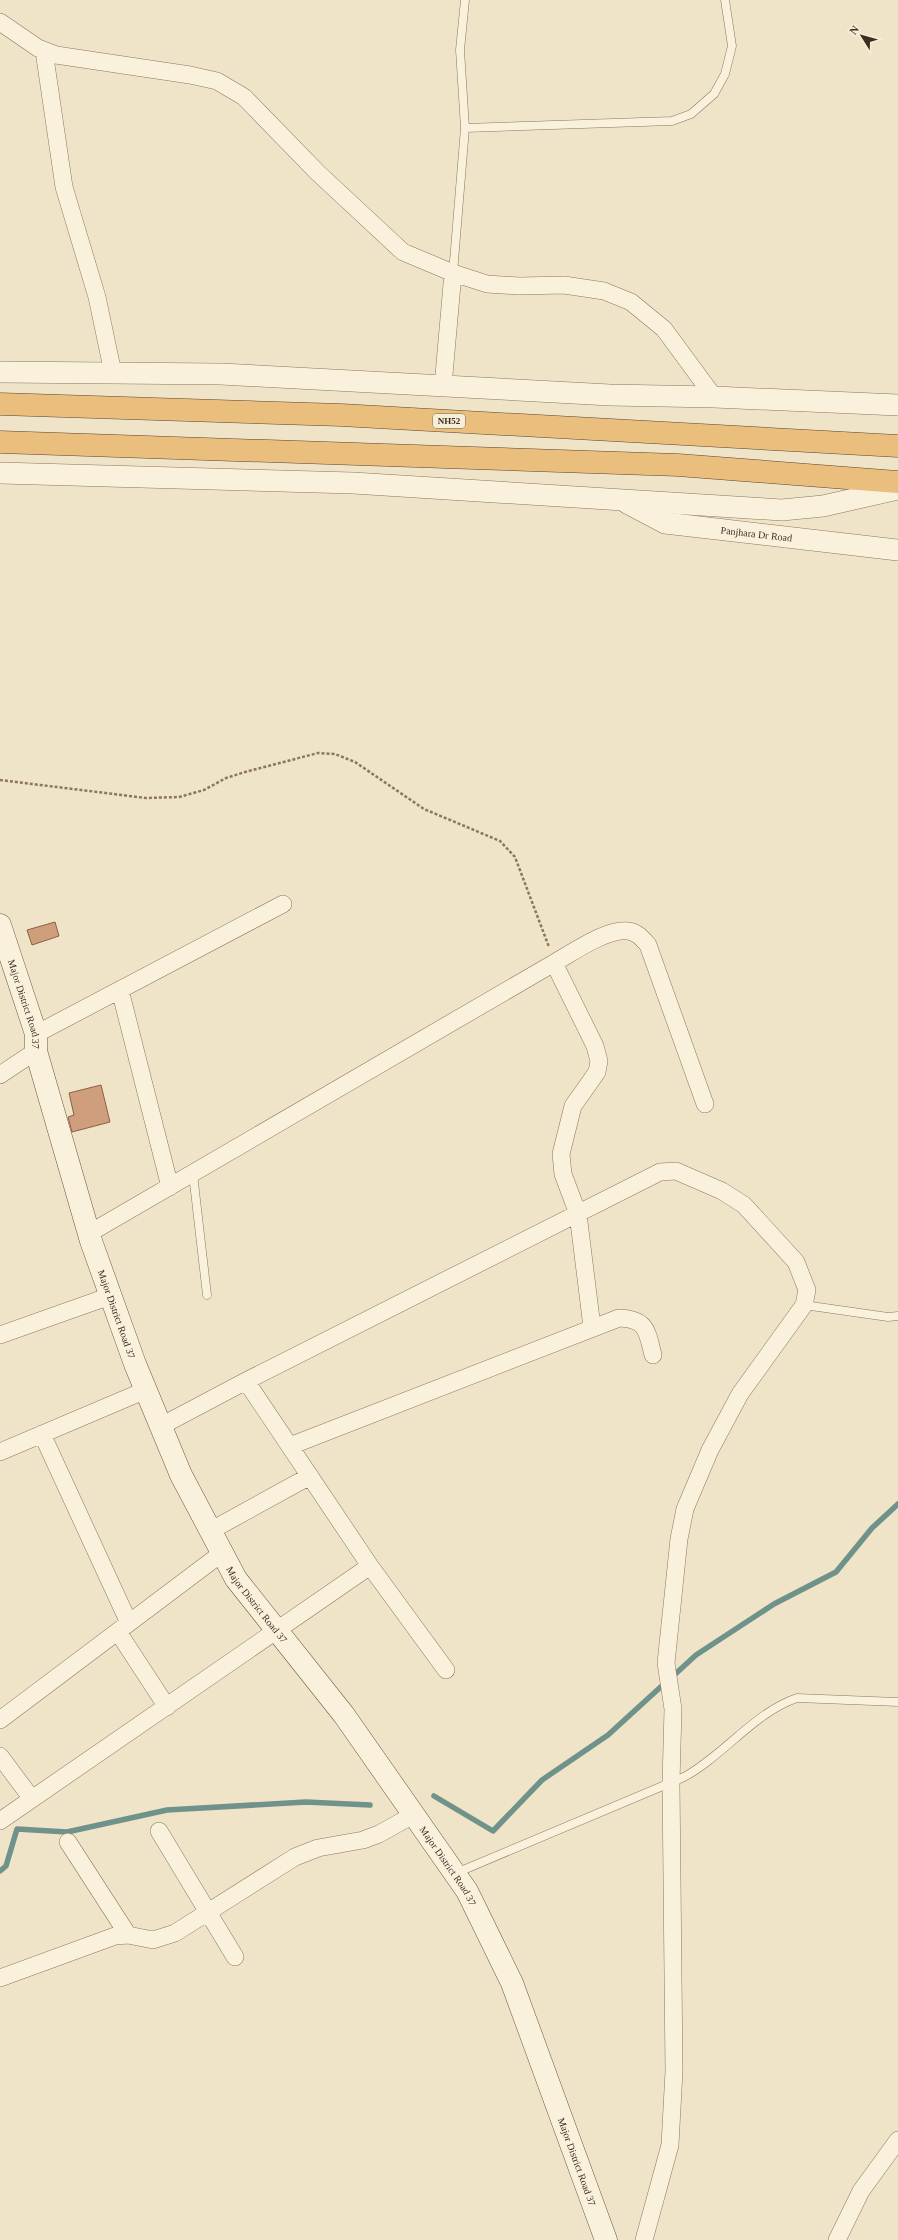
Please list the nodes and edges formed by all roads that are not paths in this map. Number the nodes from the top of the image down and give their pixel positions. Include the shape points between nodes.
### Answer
1 (465, 0) edge
2 (725, 0) edge
3 (0, 22) edge
4 (44, 51) junction
5 (465, 128) junction
6 (452, 273) junction
7 (0, 372) edge
8 (113, 373) junction
9 (443, 386) junction
10 (714, 397) junction
11 (0, 404) edge
12 (898, 405) edge
13 (0, 442) edge
14 (898, 446) edge
15 (0, 473) edge
16 (898, 482) edge
17 (898, 489) edge
18 (620, 500) junction
19 (898, 550) edge
20 (283, 904) dead end
21 (2, 936) edge
22 (554, 963) junction
23 (120, 990) junction
24 (36, 1043) junction
25 (0, 1075) edge
26 (705, 1104) dead end
27 (193, 1174) junction
28 (170, 1187) junction
29 (578, 1214) junction
30 (88, 1234) junction
31 (207, 1294) dead end
32 (110, 1296) junction
33 (804, 1305) junction
34 (898, 1316) edge
35 (592, 1327) junction
36 (0, 1335) edge
37 (653, 1355) dead end
38 (246, 1381) junction
39 (146, 1390) junction
40 (161, 1426) junction
41 (42, 1434) junction
42 (290, 1446) junction
43 (0, 1452) edge
44 (310, 1476) junction
45 (210, 1530) junction
46 (222, 1553) junction
47 (370, 1566) junction
48 (124, 1627) junction
49 (277, 1631) junction
50 (446, 1670) dead end
51 (898, 1702) edge
52 (167, 1706) junction
53 (0, 1720) edge
54 (0, 1756) edge
55 (671, 1783) junction
56 (32, 1799) junction
57 (413, 1815) junction
58 (0, 1821) edge
59 (159, 1831) dead end
60 (68, 1842) dead end
61 (454, 1873) junction
62 (207, 1913) junction
63 (128, 1935) junction
64 (235, 1957) dead end
65 (0, 1978) edge
66 (898, 2140) edge
67 (606, 2240) edge
68 (644, 2240) edge
69 (837, 2240) edge

1 - 5 lane via 460,50
2 - 5 lane via 732,46 725,74 714,94 691,114 672,121
3 - 4 street
4 - 6 street via 217,81 244,97 318,173 403,252
4 - 8 street via 64,187 97,297
5 - 6 lane
6 - 9 street
6 - 10 street via 487,284 564,285 604,291 631,302 664,329
7 - 8 street
8 - 9 street via 221,374
9 - 10 street via 610,395
10 - 12 street
11 - 14 highway, NH52 via 341,415
13 - 16 highway via 678,465
15 - 18 street via 352,483
17 - 18 street via 823,506 782,510
18 - 19 street, Panjhara Dr Road via 665,523
20 - 23 street
21 - 24 main road, Major District Road 37
22 - 26 street via 604,936 628,930 639,934 648,944
22 - 27 street
22 - 29 street via 595,1046 599,1061 597,1072 573,1106 561,1154 563,1174
23 - 24 street
23 - 28 street
24 - 25 street
24 - 30 main road, Major District Road 37
27 - 28 street
27 - 31 lane
28 - 30 street
29 - 33 street via 660,1172 676,1172 722,1191 762,1221 796,1262 807,1290
29 - 35 street
29 - 38 street
30 - 32 main road, Major District Road 37
32 - 36 street
32 - 39 main road, Major District Road 37
33 - 34 lane via 888,1317
33 - 55 street via 740,1394 710,1450 685,1509 679,1538 666,1650 673,1709
35 - 37 street via 619,1318 640,1323 646,1329
35 - 42 street
38 - 40 street
38 - 42 street
39 - 40 main road, Major District Road 37
39 - 41 street
40 - 45 main road, Major District Road 37 via 181,1475
41 - 43 street
41 - 48 street
42 - 44 street
44 - 45 street
44 - 47 street
45 - 46 main road, Major District Road 37
46 - 48 street
46 - 49 main road, Major District Road 37 via 236,1579
47 - 49 street
47 - 50 street
48 - 52 street
48 - 53 street
49 - 52 street
49 - 57 main road, Major District Road 37 via 344,1715
51 - 55 lane via 797,1698 768,1714 698,1770
52 - 56 street
54 - 56 street
55 - 61 lane
55 - 68 street via 674,2070 670,2145
56 - 58 street
57 - 61 main road, Major District Road 37
57 - 62 street via 363,1840 335,1844 295,1857
59 - 62 street
60 - 63 street
61 - 67 main road, Major District Road 37 via 467,1891 512,1983
62 - 63 street via 175,1933 153,1940
62 - 64 street
63 - 65 street via 114,1936
66 - 69 street via 861,2191

